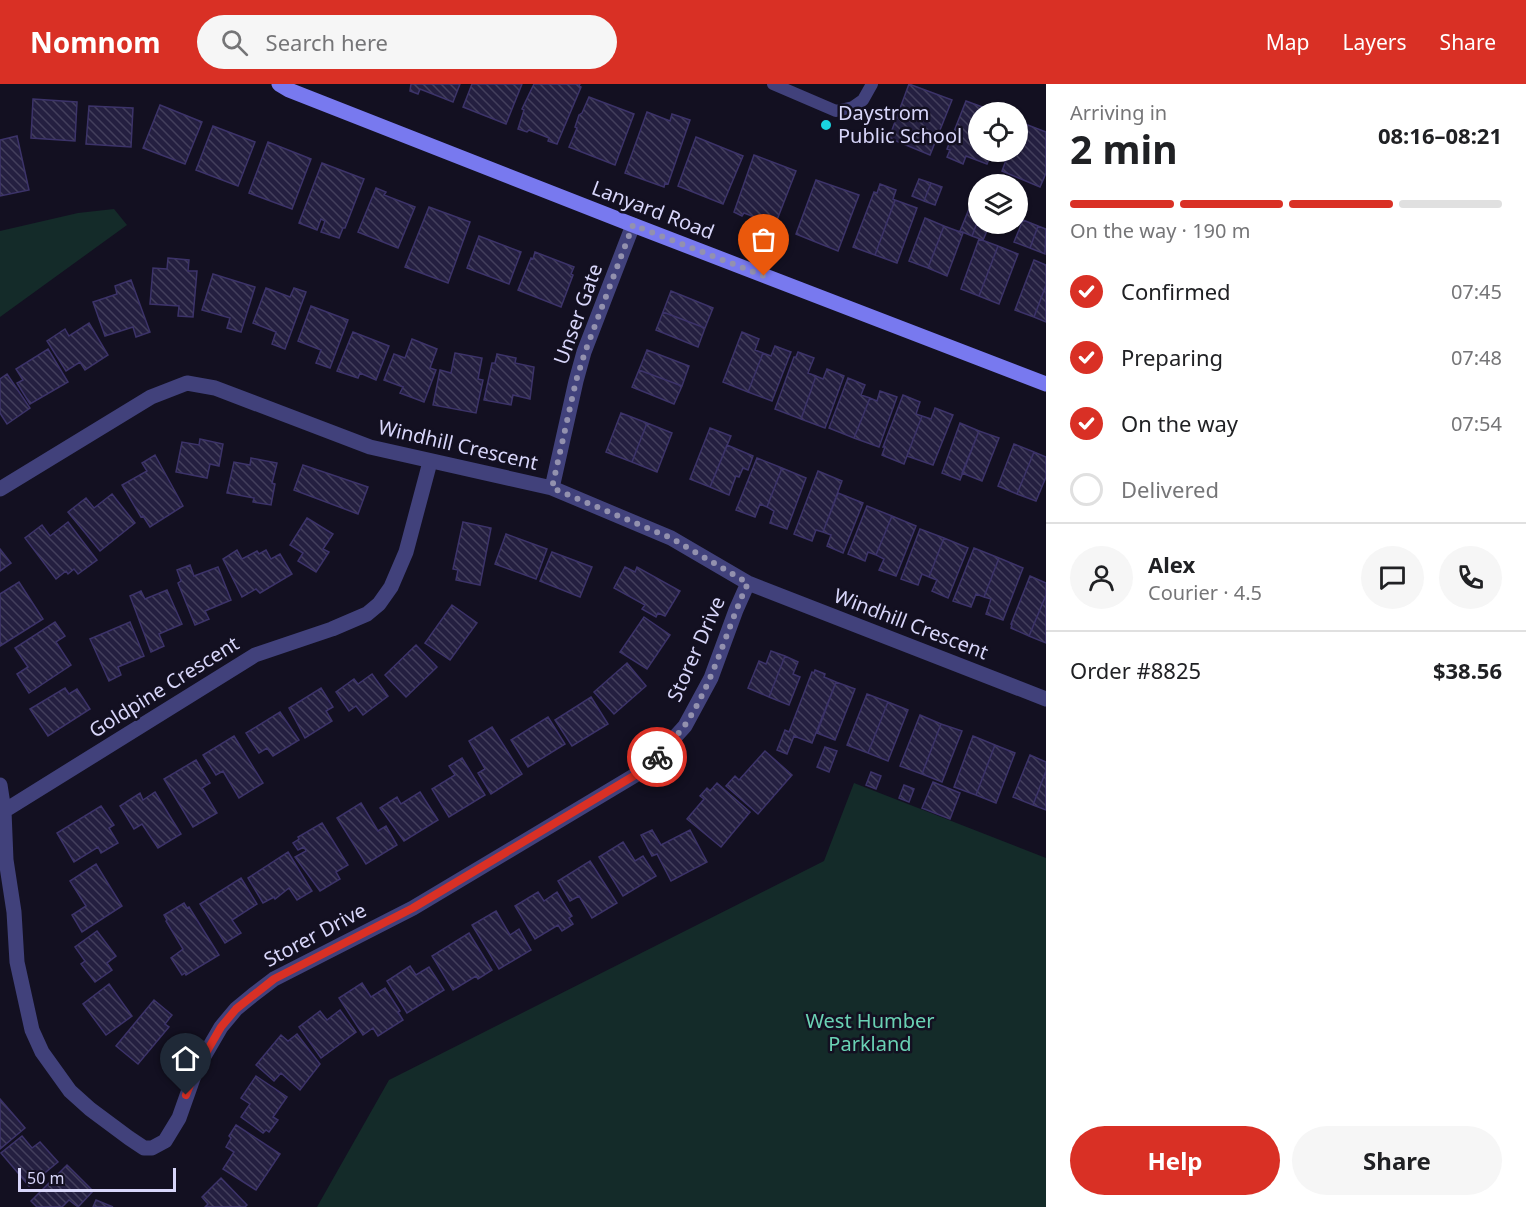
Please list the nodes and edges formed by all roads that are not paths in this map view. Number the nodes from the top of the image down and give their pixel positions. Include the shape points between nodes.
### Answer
1 (279, 84) edge
2 (773, 84) edge
3 (872, 84) edge
4 (633, 225) junction
5 (1046, 384) edge
6 (430, 462) junction
7 (552, 488) junction
8 (0, 489) edge
9 (748, 583) junction
10 (1046, 699) edge
11 (0, 785) edge
12 (4, 811) junction

1 - 4 street, Lanyard Road
2 - 3 lane via 836,111 863,100
4 - 5 street, Lanyard Road
4 - 7 street, Unser Gate via 576,381
6 - 7 street, Windhill Crescent
6 - 8 street, Windhill Crescent via 370,447 215,388 187,383 151,397
6 - 12 street, Goldpine Crescent via 391,587 367,614 255,655
7 - 9 street, Windhill Crescent via 671,538
9 - 10 street, Windhill Crescent
9 - 12 street, Storer Drive via 711,678 685,726 647,768 413,908 274,979 253,995 221,1027 196,1070 180,1118 165,1141 152,1148 144,1148 129,1138 70,1091 42,1052 32,1030 17,962
11 - 12 street, Storer Drive

